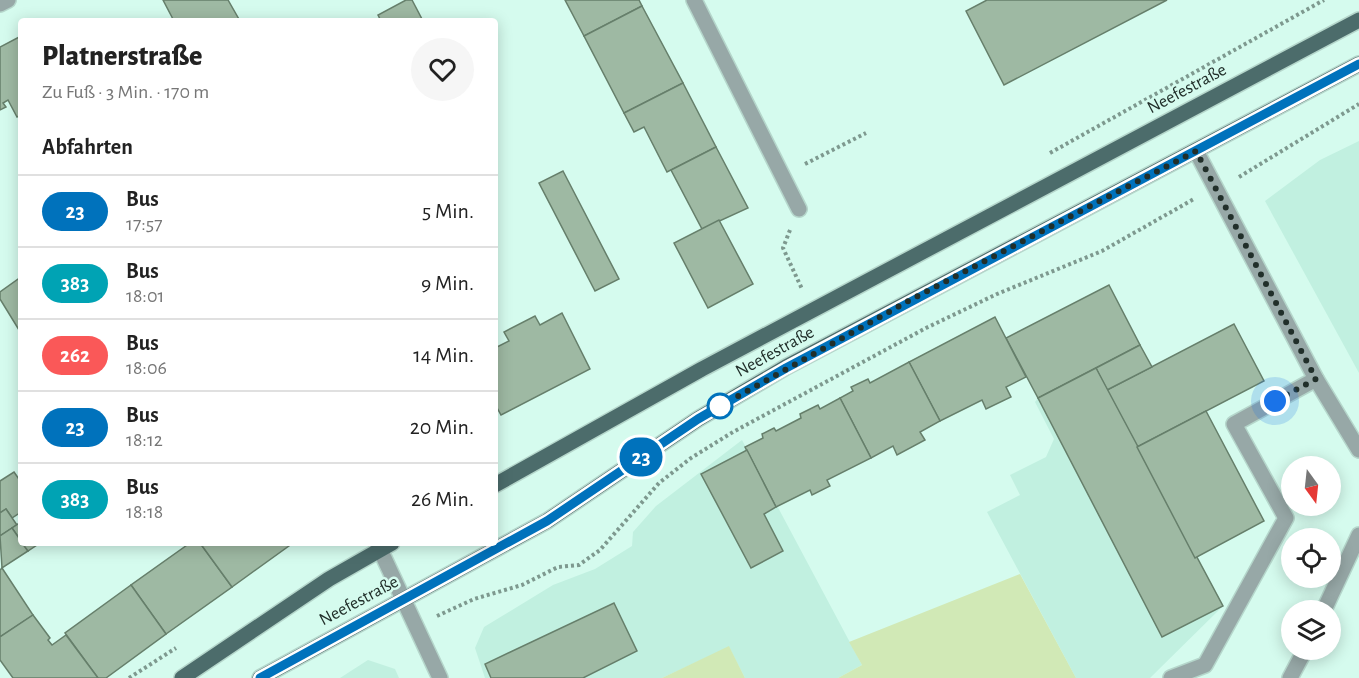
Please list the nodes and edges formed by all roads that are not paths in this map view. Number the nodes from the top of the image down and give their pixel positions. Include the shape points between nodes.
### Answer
1 (8, 0) edge
2 (694, 0) edge
3 (0, 4) edge
4 (1359, 20) edge
5 (1359, 64) edge
6 (1196, 151) junction
7 (799, 209) road end
8 (1316, 379) junction
9 (1359, 450) edge
10 (498, 483) edge
11 (1359, 536) edge
12 (381, 546) edge
13 (383, 546) edge
14 (404, 598) junction
15 (1329, 600) edge
16 (1300, 660) edge
17 (182, 678) edge
18 (260, 678) edge
19 (440, 678) edge
20 (1171, 678) edge
21 (1290, 678) edge

1 - 3 street
2 - 7 street
4 - 10 main road, Neefestraße via 692,375
5 - 6 main road, Neefestraße
6 - 8 street
6 - 14 main road, Neefestraße via 786,368 698,419 547,521
8 - 9 street
8 - 20 street via 1234,424 1286,518 1205,665
11 - 15 street
12 - 17 main road, Neefestraße
13 - 14 street
14 - 18 main road, Neefestraße
14 - 19 street
16 - 21 street

